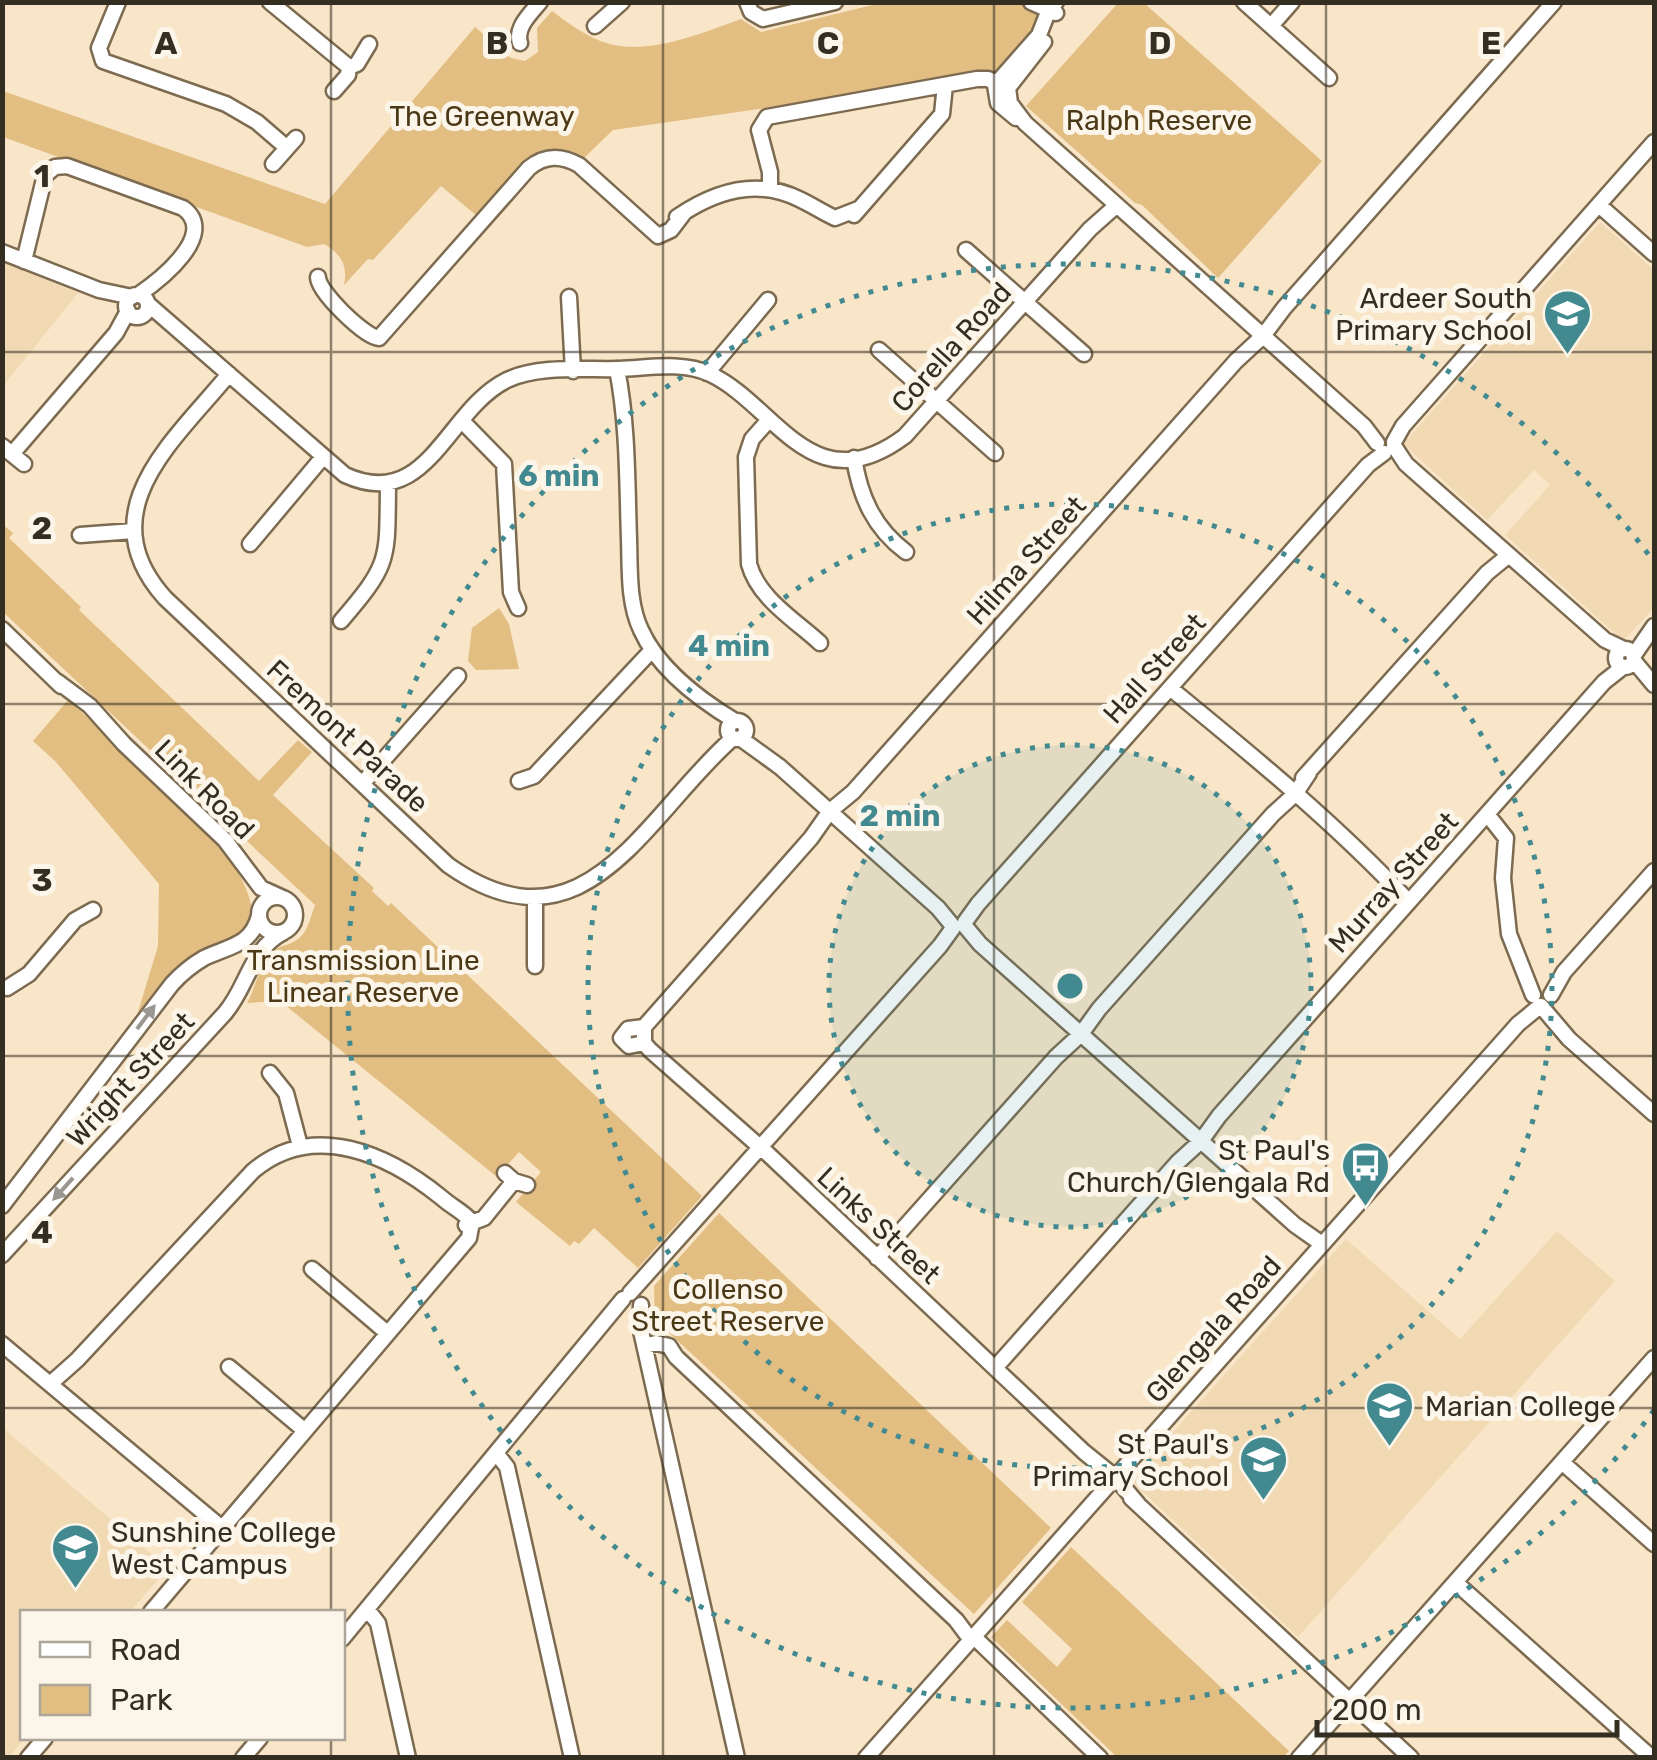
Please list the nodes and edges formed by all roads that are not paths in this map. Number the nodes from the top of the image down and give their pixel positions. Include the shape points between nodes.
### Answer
1 (118, 2) edge
2 (270, 2) edge
3 (540, 2) edge
4 (622, 2) edge
5 (748, 2) edge
6 (835, 2) edge
7 (1031, 2) edge
8 (1244, 2) edge
9 (1292, 2) edge
10 (1554, 2) edge
11 (1054, 7) edge
12 (595, 26) dead end
13 (1271, 26) junction
14 (369, 44) dead end
15 (520, 44) dead end
16 (348, 67) junction
17 (1328, 78) dead end
18 (940, 86) junction
19 (998, 86) junction
20 (334, 91) dead end
21 (1654, 142) edge
22 (273, 164) dead end
23 (765, 189) junction
24 (1114, 202) junction
25 (1599, 205) junction
26 (966, 250) dead end
27 (2, 252) edge
28 (1654, 254) edge
29 (24, 261) junction
30 (318, 277) dead end
31 (569, 296) dead end
32 (768, 300) dead end
33 (1025, 302) junction
34 (138, 306) junction
35 (1261, 333) junction
36 (879, 350) dead end
37 (1084, 354) dead end
38 (622, 369) junction
39 (573, 371) junction
40 (707, 373) junction
41 (229, 374) junction
42 (936, 402) junction
43 (462, 421) junction
44 (768, 421) junction
45 (1386, 445) junction
46 (994, 453) dead end
47 (13, 455) edge
48 (323, 457) junction
49 (854, 458) junction
50 (388, 485) junction
51 (134, 532) junction
52 (80, 535) dead end
53 (250, 544) dead end
54 (906, 552) dead end
55 (1506, 552) junction
56 (518, 608) dead end
57 (340, 621) dead end
58 (2, 629) edge
59 (1650, 632) edge
60 (820, 642) dead end
61 (652, 650) junction
62 (1626, 659) junction
63 (458, 676) dead end
64 (1651, 682) edge
65 (1172, 685) junction
66 (735, 732) junction
67 (520, 781) dead end
68 (362, 784) junction
69 (1292, 792) junction
70 (833, 814) junction
71 (1487, 814) junction
72 (247, 871) junction
73 (1654, 871) edge
74 (1641, 886) junction
75 (534, 897) junction
76 (283, 898) junction
77 (1654, 898) edge
78 (1412, 899) junction
79 (92, 910) dead end
80 (259, 915) junction
81 (959, 925) junction
82 (284, 932) junction
83 (535, 966) dead end
84 (4, 989) edge
85 (1542, 997) junction
86 (1078, 1032) junction
87 (643, 1035) joint
88 (270, 1073) dead end
89 (1654, 1114) edge
90 (1198, 1138) junction
91 (300, 1146) junction
92 (761, 1148) junction
93 (515, 1180) dead end
94 (2, 1206) edge
95 (470, 1223) junction
96 (1320, 1246) junction
97 (2, 1255) edge
98 (877, 1258) junction
99 (312, 1269) dead end
100 (632, 1303) junction
101 (386, 1332) junction
102 (2, 1344) edge
103 (646, 1349) junction
104 (1654, 1358) edge
105 (229, 1367) dead end
106 (994, 1368) junction
107 (54, 1387) junction
108 (304, 1430) junction
109 (496, 1454) junction
110 (1563, 1463) junction
111 (1113, 1479) junction
112 (222, 1528) junction
113 (1654, 1544) edge
114 (1455, 1582) junction
115 (367, 1609) junction
116 (152, 1610) edge
117 (345, 1635) edge
118 (973, 1636) junction
119 (1348, 1702) junction
120 (868, 1757) edge
121 (408, 1758) edge
122 (572, 1758) edge
123 (736, 1758) edge
124 (1100, 1758) edge
125 (1299, 1758) edge
126 (1411, 1758) edge
127 (1652, 1758) edge

1 - 22 street via 99,57 226,104 291,142
2 - 16 street
3 - 15 street via 520,28
4 - 12 street
5 - 6 street via 750,12 763,19
7 - 11 street
8 - 13 street
9 - 13 street
10 - 35 street, Hilma Street
11 - 19 street via 1050,34
13 - 17 street
14 - 16 street via 358,64
16 - 20 street
18 - 19 street
18 - 23 street via 788,114 770,124
18 - 23 street via 944,108 847,224 836,226 796,197
19 - 24 street via 1025,124
21 - 25 street, Hall Street
23 - 30 street via 722,192 662,226 640,219 575,162 558,157 539,161 522,176 394,318 372,329 319,288
24 - 33 street, Corella Road
24 - 35 street
25 - 28 street
25 - 45 street, Hall Street
26 - 33 street
27 - 29 street
29 - 34 street
29 - 34 street via 45,175 54,168 66,166 190,212 194,236
31 - 39 street
32 - 40 street
33 - 37 street
33 - 42 street, Corella Road
34 - 41 street via 176,327
34 - 47 street
35 - 45 street
35 - 70 street, Hilma Street
36 - 42 street
38 - 39 street
38 - 40 street
38 - 61 street via 632,595
39 - 43 street via 509,380
40 - 44 street
41 - 48 street
41 - 51 street via 152,466 136,503
42 - 46 street
42 - 49 street, Corella Road via 900,440
43 - 50 street via 413,474
43 - 56 street via 504,464 510,592
44 - 49 street via 813,452
44 - 60 street via 746,457 748,564 764,592
45 - 55 street
45 - 65 street, Hall Street
48 - 50 street via 358,481
48 - 53 street
49 - 54 street via 870,512
50 - 57 street via 384,563
51 - 52 street
51 - 68 street, Fremont Parade via 147,574 165,598
55 - 62 street
55 - 69 street
58 - 72 street, Link Road via 90,706 225,840
59 - 62 street, Murray Street
61 - 66 street
61 - 67 street via 534,776
62 - 64 street
62 - 71 street, Murray Street
63 - 68 street
65 - 69 street
65 - 81 street, Hall Street
66 - 70 street
66 - 75 street, Fremont Parade via 611,868 566,892
68 - 75 street, Fremont Parade via 466,878 493,891
69 - 78 street
69 - 86 street
70 - 81 street
70 - 87 street, Hilma Street
71 - 78 street, Murray Street
71 - 85 street via 1506,838 1512,947
72 - 76 street, Link Road
72 - 80 street, Link Road
73 - 74 street, Glengala Road
74 - 77 street
74 - 85 street, Glengala Road
75 - 83 street
76 - 80 street via 268,900
76 - 82 street via 296,916
78 - 90 street, Murray Street
79 - 84 street via 75,920 29,974
80 - 82 street via 268,931
94 -> 80 street, Wright Street via 172,984 195,963 245,941
81 - 86 street
81 - 92 street, Hall Street
82 -> 97 street, Wright Street via 259,950 225,1013
85 - 89 street via 1558,1026
85 - 96 street, Glengala Road
86 - 90 street
86 - 98 street
87 - 92 street, Links Street
88 - 91 street via 286,1093
90 - 96 street
90 - 106 street, Murray Street
91 - 95 street via 362,1152 422,1184
91 - 107 street via 253,1171
92 - 98 street, Links Street
92 - 100 street, Hall Street via 650,1273
93 - 95 street
95 - 101 street
96 - 111 street, Glengala Road
98 - 106 street, Links Street
99 - 101 street
100 - 103 street
100 - 109 street via 606,1322
101 - 108 street
102 - 107 street
103 - 118 street via 666,1344
103 - 123 street
104 - 110 street
105 - 108 street
106 - 111 street, Links Street
107 - 112 street
108 - 112 street
109 - 115 street
109 - 122 street via 507,1466
110 - 113 street
110 - 114 street
111 - 118 street, Glengala Road
111 - 119 street, Links Street
112 - 116 street
114 - 119 street
114 - 127 street
115 - 117 street
115 - 121 street via 378,1624
118 - 120 street, Glengala Road
118 - 124 street
119 - 125 street
119 - 126 street, Links Street

